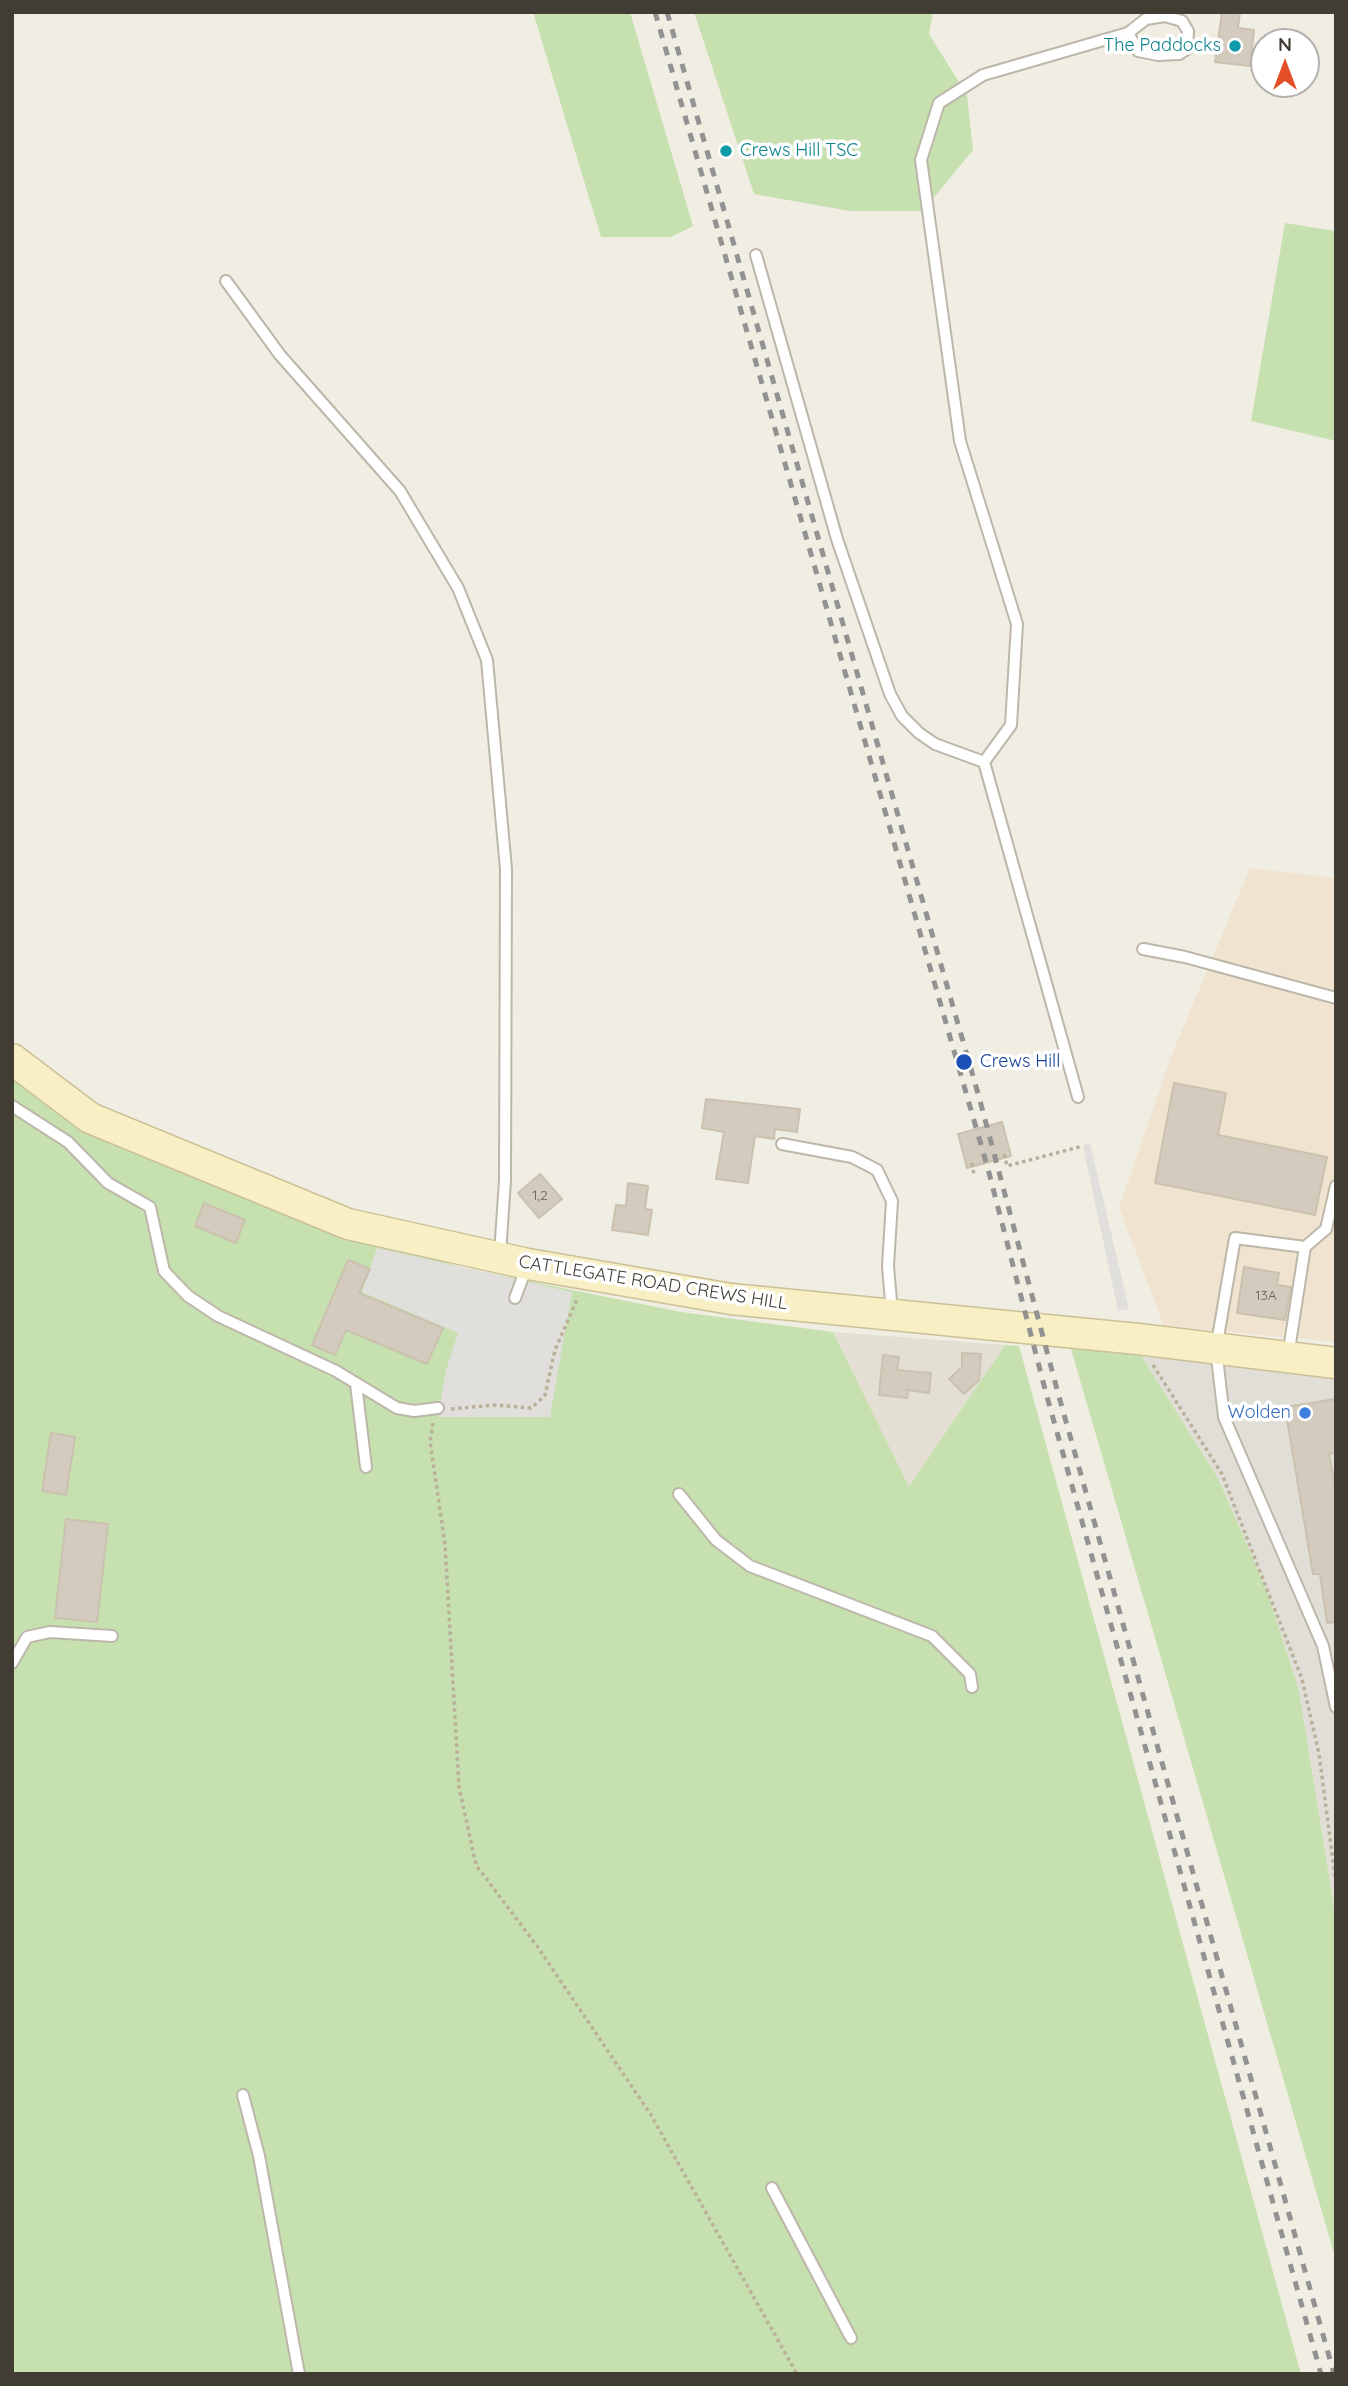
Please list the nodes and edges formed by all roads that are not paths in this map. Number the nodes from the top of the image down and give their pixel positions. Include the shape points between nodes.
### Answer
1 (1146, 16) edge
2 (1128, 33) junction
3 (756, 255) dead end
4 (226, 281) dead end
5 (984, 762) junction
6 (1143, 949) dead end
7 (1336, 998) edge
8 (12, 1059) edge
9 (1078, 1097) dead end
10 (12, 1106) edge
11 (782, 1144) dead end
12 (1336, 1186) edge
13 (1305, 1247) junction
14 (514, 1260) junction
15 (515, 1298) dead end
16 (892, 1315) junction
17 (1216, 1349) junction
18 (1288, 1359) junction
19 (1336, 1363) edge
20 (356, 1384) junction
21 (438, 1408) road end
22 (366, 1467) dead end
23 (679, 1494) dead end
24 (111, 1636) dead end
25 (12, 1663) edge
26 (972, 1687) dead end
27 (1336, 1707) edge
28 (243, 2095) dead end
29 (772, 2188) dead end
30 (851, 2338) dead end
31 (299, 2374) edge

1 - 2 lane
1 - 2 lane via 1182,21 1188,31 1187,49 1158,55 1139,51
2 - 5 lane via 983,75 939,103 921,160 960,440 1017,624 1011,724
3 - 5 lane via 837,539 890,694 919,733 935,744
4 - 14 lane via 280,355 400,491 458,588 487,660 506,869 505,1180
5 - 9 lane
6 - 7 lane
8 - 14 street, CATTLEGATE ROAD CREWS HILL via 89,1118 348,1224
10 - 20 lane via 68,1142 97,1175 150,1207 164,1271 188,1296 218,1316
11 - 16 lane via 852,1157 877,1170 892,1201 888,1266
12 - 13 lane via 1326,1229
13 - 17 lane via 1235,1238
13 - 18 lane
14 - 15 lane
14 - 16 street, CATTLEGATE ROAD CREWS HILL via 731,1299
16 - 17 street, CATTLEGATE ROAD CREWS HILL
17 - 18 street, CATTLEGATE ROAD CREWS HILL
17 - 27 lane via 1224,1417 1323,1646
18 - 19 street, CATTLEGATE ROAD CREWS HILL
20 - 21 lane via 397,1408
20 - 22 lane
23 - 26 lane via 716,1540 750,1566 926,1633 970,1674
24 - 25 lane via 50,1632 27,1636
28 - 31 lane via 259,2156
29 - 30 lane

